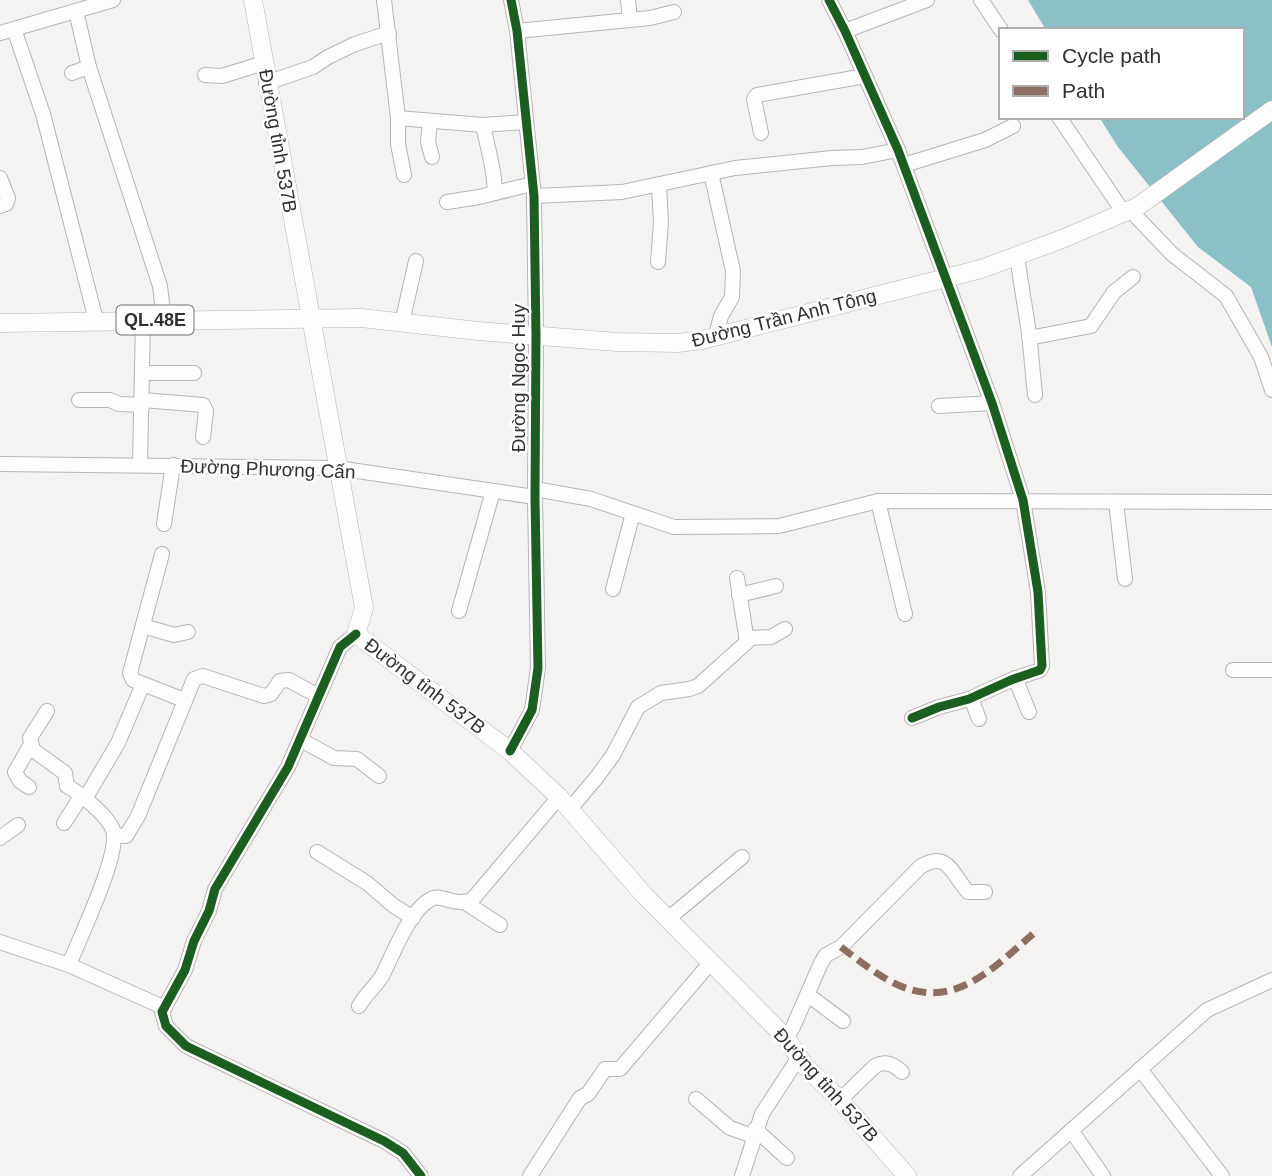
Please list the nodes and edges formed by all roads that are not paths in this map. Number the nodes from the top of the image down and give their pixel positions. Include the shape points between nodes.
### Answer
1 (113, 0) edge
2 (253, 0) edge
3 (384, 0) edge
4 (511, 0) edge
5 (628, 0) edge
6 (829, 0) edge
7 (927, 0) edge
8 (981, 0) edge
9 (76, 10) junction
10 (674, 12) dead end
11 (630, 19) junction
12 (1000, 28) edge
13 (517, 30) junction
14 (7, 31) edge
15 (845, 31) junction
16 (389, 33) junction
17 (264, 63) junction
18 (89, 67) junction
19 (72, 72) dead end
20 (205, 75) dead end
21 (865, 76) junction
22 (266, 83) junction
23 (1272, 110) edge
24 (398, 118) junction
25 (1061, 119) edge
26 (430, 121) junction
27 (525, 122) junction
28 (483, 125) junction
29 (1013, 126) dead end
30 (761, 133) dead end
31 (898, 150) junction
32 (432, 156) dead end
33 (904, 165) junction
34 (711, 173) junction
35 (404, 176) dead end
36 (0, 178) edge
37 (659, 186) junction
38 (533, 190) junction
39 (494, 193) junction
40 (447, 202) dead end
41 (0, 206) edge
42 (1131, 210) junction
43 (1017, 257) junction
44 (416, 261) dead end
45 (659, 262) dead end
46 (1133, 277) dead end
47 (947, 278) junction
48 (310, 317) junction
49 (164, 319) junction
50 (96, 320) junction
51 (143, 321) junction
52 (0, 323) edge
53 (402, 323) junction
54 (536, 335) junction
55 (719, 337) junction
56 (1029, 338) junction
57 (143, 373) junction
58 (194, 373) dead end
59 (1272, 390) edge
60 (1035, 395) dead end
61 (79, 400) dead end
62 (143, 403) junction
63 (992, 403) junction
64 (939, 406) dead end
65 (204, 437) dead end
66 (0, 464) edge
67 (140, 464) junction
68 (173, 465) junction
69 (337, 468) junction
70 (493, 491) junction
71 (535, 493) junction
72 (1023, 500) junction
73 (878, 501) junction
74 (1116, 502) junction
75 (1272, 502) edge
76 (633, 513) junction
77 (164, 524) dead end
78 (162, 554) dead end
79 (737, 578) dead end
80 (1125, 579) dead end
81 (776, 586) dead end
82 (614, 589) dead end
83 (739, 595) junction
84 (459, 611) dead end
85 (905, 614) dead end
86 (143, 626) junction
87 (785, 629) dead end
88 (188, 632) dead end
89 (356, 635) junction
90 (748, 638) junction
91 (1233, 670) dead end
92 (1272, 670) edge
93 (1015, 678) junction
94 (143, 684) junction
95 (318, 696) junction
96 (971, 698) junction
97 (184, 700) junction
98 (47, 711) dead end
99 (1029, 712) dead end
100 (912, 718) dead end
101 (979, 719) dead end
102 (301, 740) junction
103 (30, 746) junction
104 (510, 751) junction
105 (379, 776) dead end
106 (29, 787) dead end
107 (83, 797) junction
108 (564, 803) junction
109 (64, 823) dead end
110 (18, 825) dead end
111 (114, 835) junction
112 (0, 838) edge
113 (317, 852) dead end
114 (742, 857) dead end
115 (985, 892) dead end
116 (466, 903) junction
117 (413, 918) junction
118 (669, 918) junction
119 (500, 925) dead end
120 (0, 942) edge
121 (711, 962) junction
122 (69, 964) junction
123 (1272, 980) edge
124 (808, 995) junction
125 (359, 1006) dead end
126 (164, 1008) junction
127 (843, 1021) dead end
128 (786, 1038) junction
129 (799, 1057) junction
130 (1140, 1069) junction
131 (902, 1072) dead end
132 (696, 1099) dead end
133 (841, 1100) junction
134 (1071, 1130) junction
135 (754, 1133) junction
136 (787, 1158) dead end
137 (421, 1176) edge
138 (530, 1176) edge
139 (742, 1176) edge
140 (907, 1176) edge
141 (1020, 1176) edge
142 (1103, 1176) edge
143 (1222, 1176) edge

1 - 9 street
2 - 17 main road, Đường tỉnh 537B
3 - 16 street
4 - 13 street, Đường Ngọc Huy
5 - 11 street
6 - 15 street
7 - 15 street
8 - 12 street
9 - 14 street
9 - 18 street
10 - 11 street
11 - 13 street
13 - 27 street, Đường Ngọc Huy
14 - 50 street via 43,114
15 - 21 street
16 - 22 street
16 - 24 street
17 - 20 street via 222,76
17 - 22 main road, Đường tỉnh 537B
18 - 19 street
18 - 49 street via 160,286
21 - 30 street via 757,95
21 - 31 street
22 - 48 main road, Đường tỉnh 537B
23 - 42 main road, Đường Trần Anh Tông
24 - 26 street
24 - 35 street
25 - 42 street
26 - 28 street
26 - 32 street
27 - 28 street
27 - 38 street, Đường Ngọc Huy
28 - 39 street
29 - 33 street via 985,140
31 - 33 street
31 - 34 street via 862,158
33 - 47 street
34 - 37 street
34 - 55 street via 733,271 732,297 721,316
36 - 41 street via 8,201
37 - 38 street via 622,192
37 - 45 street
38 - 39 street
38 - 54 street, Đường Ngọc Huy
39 - 40 street
42 - 43 main road, Đường Trần Anh Tông
42 - 59 street via 1172,254 1226,296 1261,357
43 - 47 main road, Đường Trần Anh Tông
43 - 56 street
44 - 53 street
46 - 56 street via 1114,292 1091,326
47 - 55 main road, Đường Trần Anh Tông
47 - 63 street
48 - 49 main road, Đường Trần Anh Tông / QL.48E
48 - 53 main road, Đường Trần Anh Tông
48 - 69 main road, Đường tỉnh 537B
49 - 51 main road, Đường Trần Anh Tông / QL.48E
50 - 51 main road, Đường Trần Anh Tông / QL.48E
50 - 52 main road, Đường Trần Anh Tông / QL.48E
51 - 57 street
53 - 54 main road, Đường Trần Anh Tông
54 - 55 main road, Đường Trần Anh Tông via 651,344
54 - 71 street, Đường Ngọc Huy
56 - 60 street
57 - 58 street
57 - 62 street
61 - 62 street
62 - 65 street via 203,405
62 - 67 street
63 - 64 street
63 - 72 street
66 - 67 street, Đường Phương Cấn
67 - 68 street, Đường Phương Cấn
68 - 69 street, Đường Phương Cấn
68 - 77 street
69 - 70 street, Đường Phương Cấn
69 - 89 main road, Đường tỉnh 537B via 364,608
70 - 71 street, Đường Phương Cấn
70 - 84 street
71 - 76 street, Đường Phương Cấn via 591,499
71 - 104 street, Đường Ngọc Huy via 538,668 532,710
72 - 73 street, Đường Phương Cấn
72 - 74 street, Đường Phương Cấn
72 - 93 street via 1038,592 1042,666
73 - 76 street, Đường Phương Cấn via 779,527 674,527
73 - 85 street
74 - 75 street, Đường Phương Cấn
74 - 80 street
76 - 82 street
78 - 86 street
79 - 83 street
81 - 83 street
83 - 90 street
86 - 88 street via 174,635
86 - 94 street via 130,673
87 - 90 street via 771,637
89 - 95 street via 340,647
89 - 104 main road, Đường tỉnh 537B
90 - 108 street via 698,686 661,693 638,707 597,777
91 - 92 street
93 - 96 street
93 - 99 street
94 - 97 street
94 - 107 street via 118,743
95 - 97 street via 289,680 280,681 264,696 201,676 194,679
95 - 102 street
96 - 100 street
96 - 101 street
97 - 111 street via 138,816 126,836
98 - 103 street
102 - 105 street via 334,758 358,759
102 - 126 street via 215,889 185,970
103 - 106 street via 15,768 17,778
103 - 107 street via 65,773 66,786
104 - 108 main road, Đường tỉnh 537B
107 - 109 street
107 - 111 street via 103,814
108 - 116 street
108 - 118 main road, Đường tỉnh 537B
110 - 112 street
111 - 122 street via 112,857
113 - 117 street
114 - 118 street
115 - 124 street via 968,892 947,865 931,860 841,947 826,955
116 - 117 street via 433,897
116 - 119 street
117 - 125 street via 381,977
118 - 121 main road, Đường tỉnh 537B
120 - 122 street
121 - 128 main road, Đường tỉnh 537B
121 - 138 street via 620,1069 605,1069 580,1098
122 - 126 street
123 - 130 street via 1208,1010
124 - 127 street
124 - 128 street
126 - 137 street via 166,1026 186,1046 384,1141 403,1153
128 - 129 main road, Đường tỉnh 537B
129 - 133 main road, Đường tỉnh 537B
129 - 135 street
130 - 134 street
130 - 143 street
131 - 133 street via 880,1063
132 - 135 street via 730,1128
133 - 140 main road, Đường tỉnh 537B
134 - 141 street
134 - 142 street
135 - 136 street
135 - 139 street

